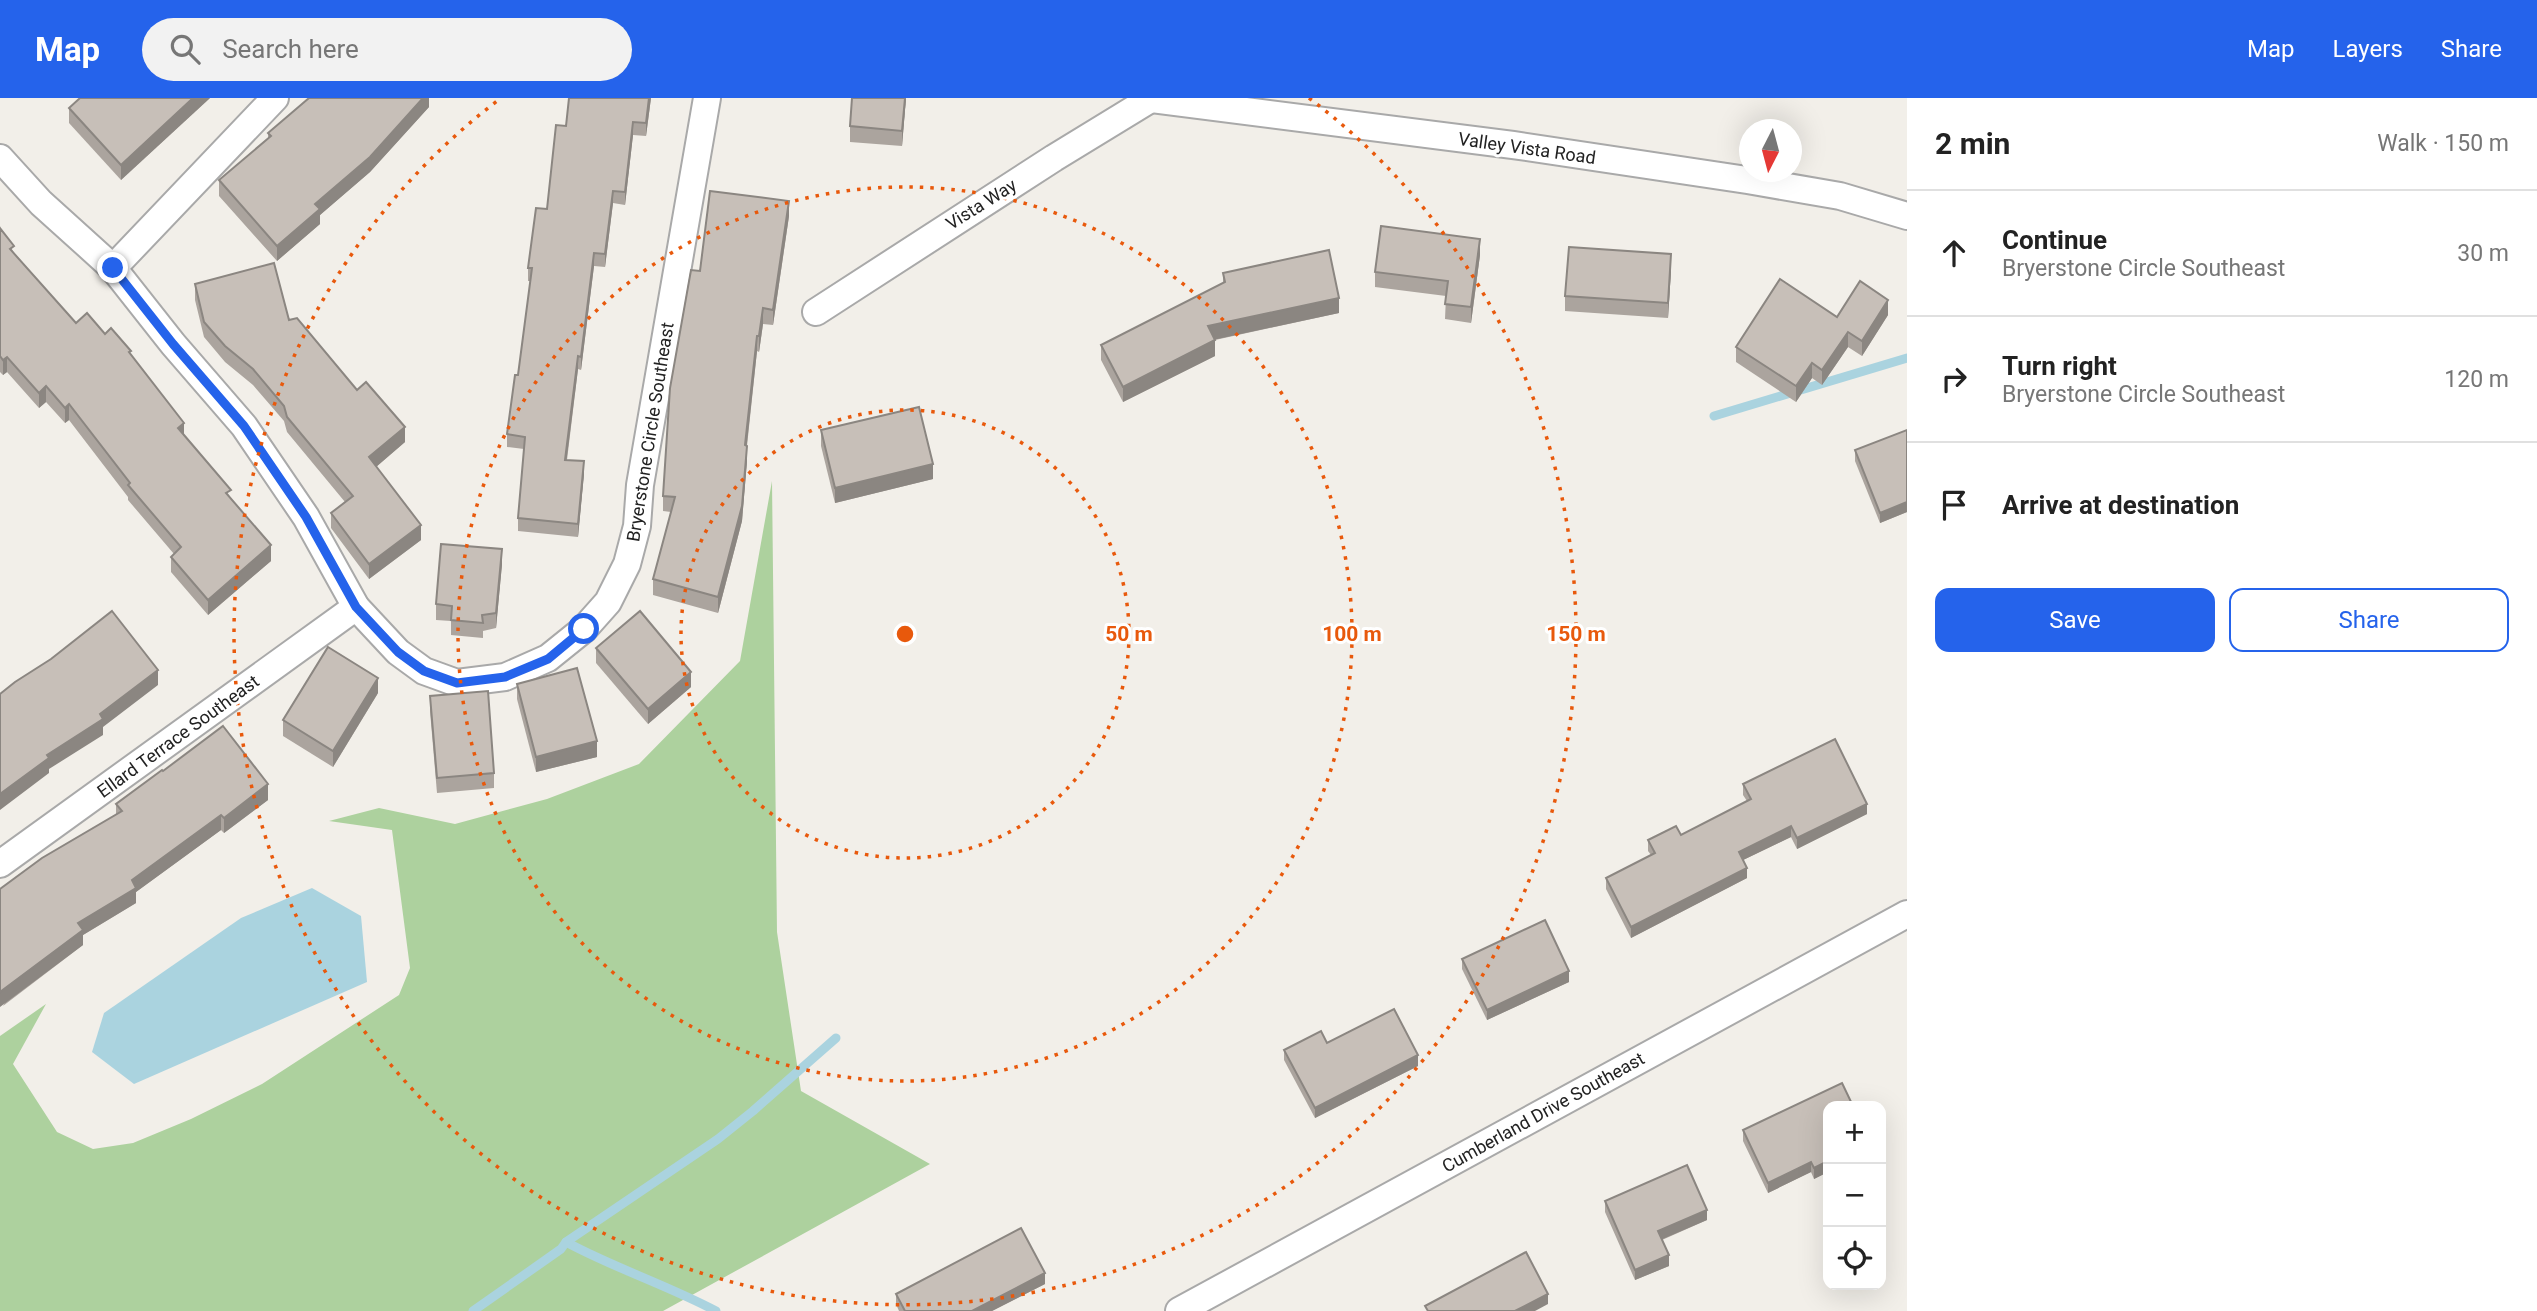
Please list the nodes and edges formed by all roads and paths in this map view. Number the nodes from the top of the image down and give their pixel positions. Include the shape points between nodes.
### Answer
1 (275, 98) edge
2 (707, 98) edge
3 (1147, 99) edge
4 (0, 158) edge
5 (1907, 216) edge
6 (113, 268) junction
7 (816, 312) dead end
8 (356, 607) junction
9 (0, 864) edge
10 (1907, 914) edge
11 (1179, 1311) edge

1 - 6 street
2 - 8 street, Bryerstone Circle Southeast via 640,485 638,526 627,564 608,602 548,659 505,677 457,683 424,671 398,652
3 - 5 street, Valley Vista Road via 1747,180 1840,196
3 - 7 street, Vista Way
4 - 6 street, Bryerstone Circle Southeast via 41,203
6 - 8 street, Bryerstone Circle Southeast via 244,426 306,517
8 - 9 street, Ellard Terrace Southeast
10 - 11 street, Cumberland Drive Southeast

